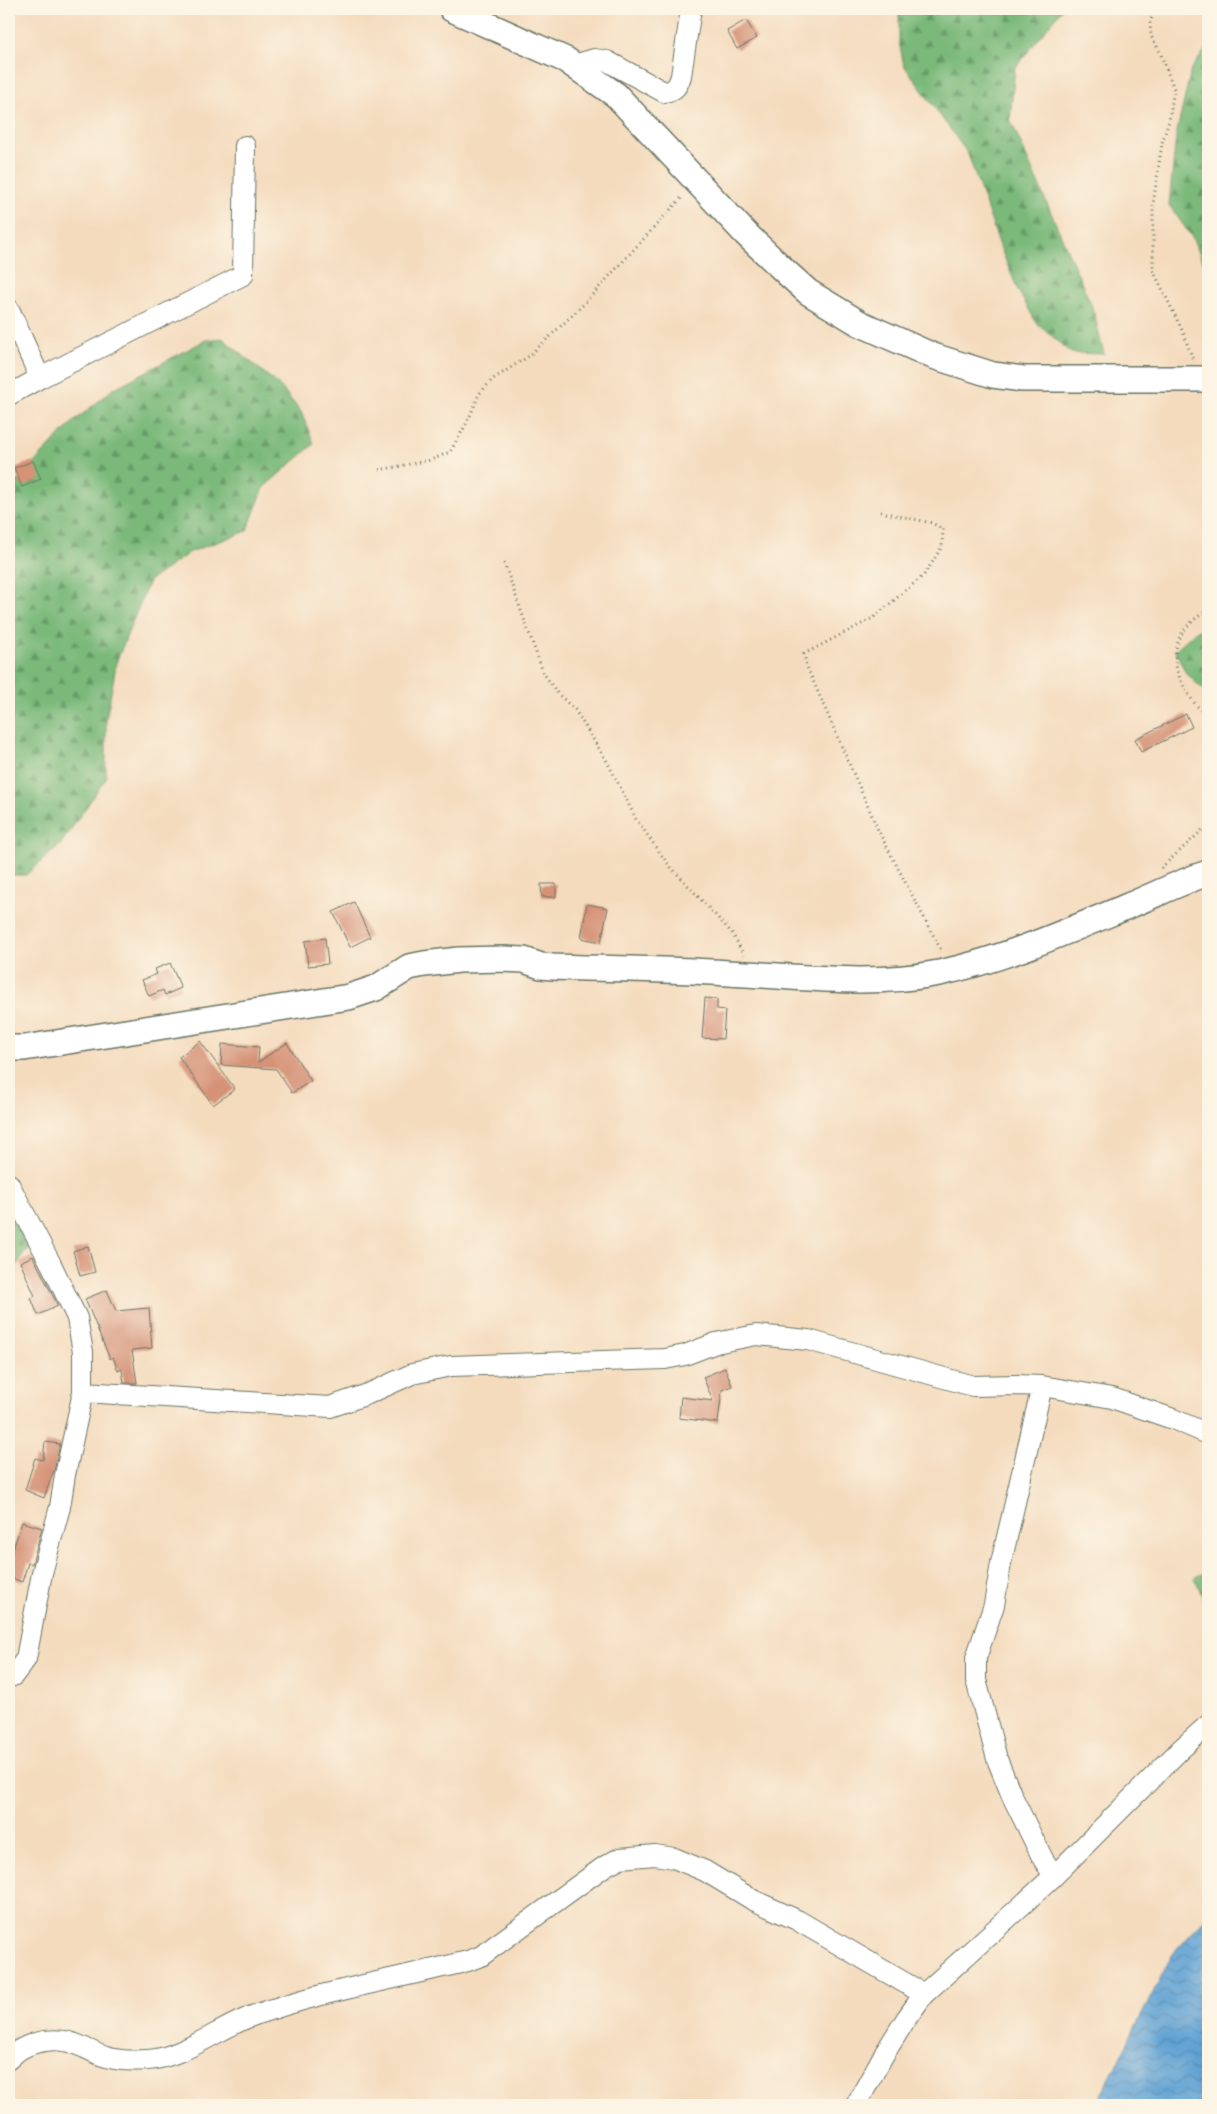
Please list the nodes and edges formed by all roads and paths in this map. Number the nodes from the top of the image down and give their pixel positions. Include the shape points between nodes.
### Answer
1 (452, 9) edge
2 (691, 9) edge
3 (1156, 9) edge
4 (574, 65) junction
5 (245, 146) dead end
6 (696, 181) junction
7 (9, 309) edge
8 (40, 378) junction
9 (1204, 379) edge
10 (9, 395) edge
11 (379, 470) dead end
12 (882, 512) dead end
13 (504, 563) dead end
14 (1208, 610) edge
15 (1208, 720) edge
16 (1208, 825) edge
17 (1208, 873) edge
18 (1147, 898) junction
19 (951, 970) junction
20 (751, 974) junction
21 (9, 1048) edge
22 (9, 1184) edge
23 (1042, 1386) junction
24 (83, 1392) junction
25 (1208, 1434) edge
26 (9, 1677) edge
27 (1208, 1725) edge
28 (1054, 1876) junction
29 (924, 1994) junction
30 (9, 2059) edge
31 (856, 2105) edge

1 - 4 street
2 - 4 street via 681,76 672,91 664,92 607,61 594,59
3 - 9 path via 1150,21 1151,36 1174,89 1153,205 1154,270
4 - 6 street via 616,95
5 - 8 street via 243,274
6 - 9 street via 808,292 859,323 933,356 993,375 1023,379
6 - 11 path via 581,307 529,356 492,379 479,394 450,452 431,460
7 - 8 street
8 - 10 street
12 - 19 path via 932,523 943,530 942,547 924,575 873,618 804,654 880,832
13 - 20 path via 543,672 556,692 575,710 636,819 668,864 732,933
14 - 15 path via 1197,616 1178,637 1174,664 1184,687
16 - 18 path via 1162,868
17 - 18 street
18 - 19 street via 995,958
19 - 20 street via 908,978 852,980
20 - 21 street via 554,967 524,960 458,960 410,967 376,988 349,997 94,1038
22 - 24 street via 77,1318 83,1352
23 - 24 street via 974,1386 808,1340 756,1335 665,1359 451,1366 412,1374 368,1394 330,1406
23 - 25 street via 1112,1398
23 - 28 street via 1000,1563 994,1605 976,1658 976,1680 997,1759 1016,1804
24 - 26 street via 26,1659
27 - 28 street
28 - 29 street
29 - 30 street via 705,1871 674,1858 635,1856 620,1858 586,1878 481,1956 468,1962 386,1979 284,2006 250,2017 179,2051 150,2060 107,2058 65,2041 46,2040 22,2048
29 - 31 street

